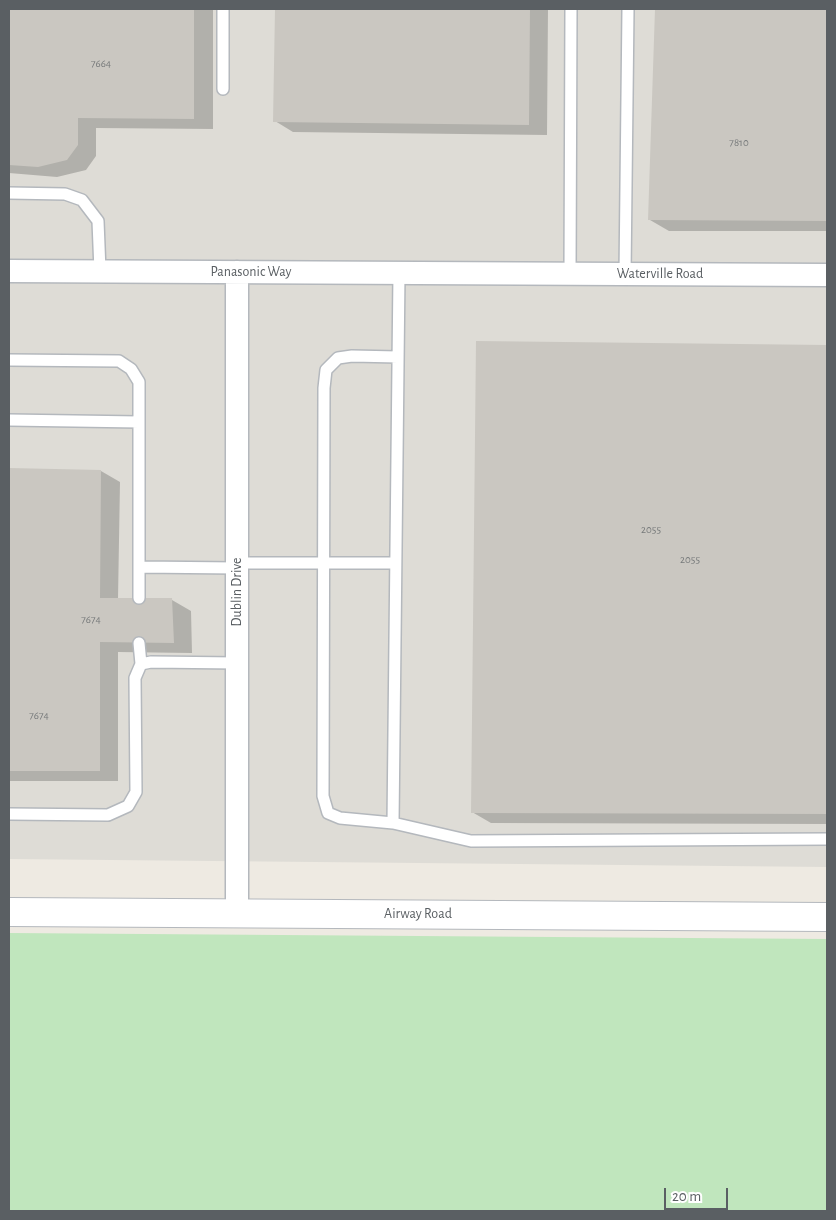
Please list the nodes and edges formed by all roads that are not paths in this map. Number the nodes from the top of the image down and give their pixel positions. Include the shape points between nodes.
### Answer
1 (223, 9) edge
2 (571, 9) edge
3 (628, 9) edge
4 (223, 89) dead end
5 (9, 193) edge
6 (9, 271) edge
7 (100, 271) junction
8 (238, 272) junction
9 (399, 273) junction
10 (492, 273) joint
11 (570, 274) junction
12 (625, 274) junction
13 (827, 275) edge
14 (398, 357) junction
15 (9, 360) edge
16 (9, 420) edge
17 (139, 422) junction
18 (324, 563) junction
19 (395, 563) junction
20 (238, 566) junction
21 (139, 567) junction
22 (139, 598) dead end
23 (139, 643) dead end
24 (238, 663) junction
25 (141, 664) junction
26 (9, 814) edge
27 (393, 823) junction
28 (827, 839) edge
29 (9, 912) edge
30 (236, 913) junction
31 (827, 917) edge

1 - 4 lane
2 - 11 lane
3 - 12 lane
5 - 7 lane via 65,194 82,200 98,221
6 - 7 street, Panasonic Way
7 - 8 street, Panasonic Way
8 - 9 street, Panasonic Way
8 - 20 street, Dublin Drive
9 - 10 street, Panasonic Way
9 - 14 lane
10 - 11 street, Waterville Road
11 - 12 street, Waterville Road
12 - 13 street, Waterville Road
14 - 18 lane via 338,358 326,370
14 - 19 lane
15 - 17 lane via 119,361 131,369 138,382
16 - 17 lane
17 - 21 lane
18 - 19 lane
18 - 20 lane
18 - 27 lane via 323,796 328,813 340,818
19 - 27 lane
20 - 21 lane
20 - 24 street, Dublin Drive
21 - 22 lane
23 - 25 lane
24 - 25 lane
24 - 30 street, Dublin Drive
25 - 26 lane via 135,678 136,792 128,806 108,815
27 - 28 lane via 472,841
29 - 30 street, Airway Road
30 - 31 street, Airway Road

